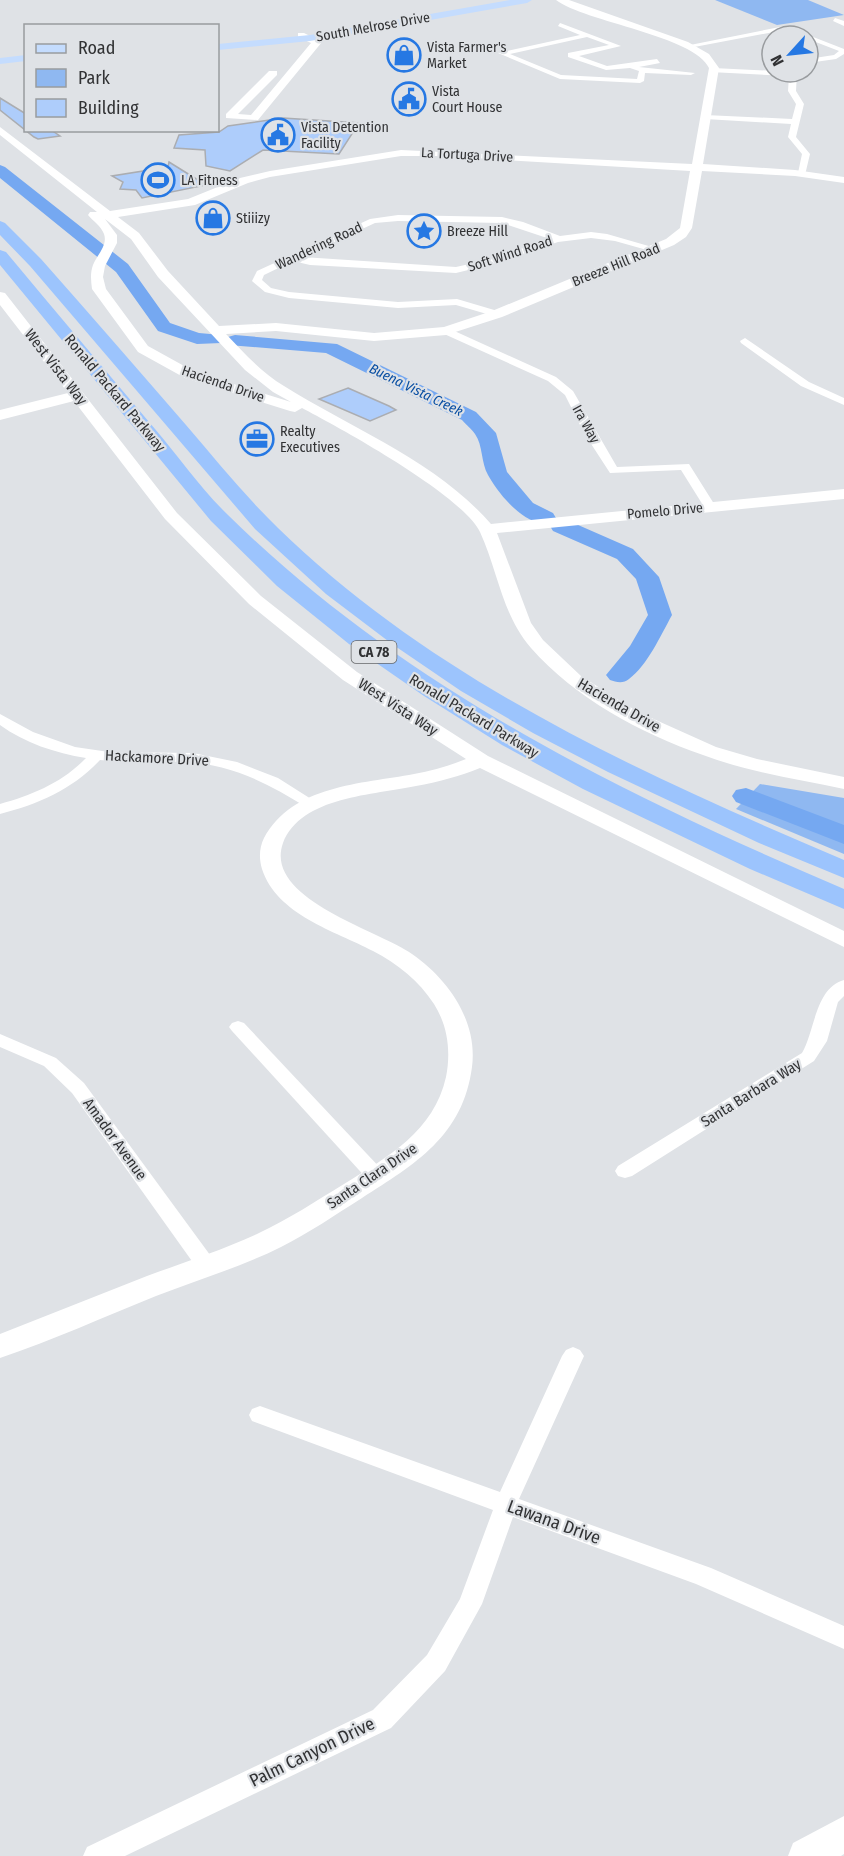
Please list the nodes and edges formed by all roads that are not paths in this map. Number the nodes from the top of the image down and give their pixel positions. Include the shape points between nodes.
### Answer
1 (503, 0) edge
2 (527, 0) edge
3 (560, 0) edge
4 (835, 20) dead end
5 (844, 24) edge
6 (560, 25) dead end
7 (588, 35) junction
8 (306, 36) junction
9 (834, 40) dead end
10 (823, 41) junction
11 (542, 44) junction
12 (219, 45) edge
13 (689, 46) junction
14 (291, 51) dead end
15 (571, 55) junction
16 (24, 58) edge
17 (820, 59) edge
18 (0, 61) edge
19 (657, 61) dead end
20 (24, 63) edge
21 (631, 66) junction
22 (0, 67) edge
23 (278, 68) dead end
24 (713, 70) junction
25 (644, 71) junction
26 (760, 72) edge
27 (691, 73) dead end
28 (792, 84) edge
29 (705, 117) junction
30 (796, 122) junction
31 (0, 130) edge
32 (0, 143) edge
33 (696, 167) junction
34 (802, 173) junction
35 (844, 180) edge
36 (2, 209) dead end
37 (101, 215) junction
38 (0, 226) edge
39 (559, 239) junction
40 (654, 249) junction
41 (292, 258) junction
42 (3, 260) edge
43 (46, 274) junction
44 (0, 296) edge
45 (497, 314) junction
46 (215, 330) junction
47 (446, 331) junction
48 (745, 341) dead end
49 (257, 373) junction
50 (223, 387) junction
51 (78, 395) junction
52 (842, 400) edge
53 (0, 415) edge
54 (364, 436) junction
55 (844, 494) edge
56 (710, 507) junction
57 (487, 529) junction
58 (0, 718) edge
59 (98, 755) junction
60 (481, 760) junction
61 (844, 783) edge
62 (311, 804) junction
63 (0, 809) edge
64 (844, 870) edge
65 (844, 900) edge
66 (844, 940) edge
67 (844, 986) edge
68 (238, 1027) dead end
69 (0, 1040) edge
70 (625, 1172) dead end
71 (376, 1176) junction
72 (206, 1265) junction
73 (0, 1346) edge
74 (573, 1356) dead end
75 (260, 1415) dead end
76 (506, 1504) junction
77 (844, 1638) edge
78 (844, 1834) edge
79 (96, 1856) edge
80 (806, 1856) edge

1 - 8 main road, South Melrose Drive
2 - 8 main road, South Melrose Drive
3 - 13 street
4 - 5 street
6 - 7 street
7 - 11 street
7 - 15 street via 617,46
8 - 12 main road, South Melrose Drive
8 - 14 street
8 - 23 street via 317,42 254,118 230,116
9 - 10 street
10 - 13 street via 785,28
10 - 17 street via 844,51 836,57
11 - 15 street
11 - 25 street via 502,53 560,77 640,81
13 - 24 street via 703,53
15 - 21 street via 604,68
16 - 18 main road
19 - 21 street
20 - 22 main road
21 - 25 street
24 - 26 street
24 - 29 street, Breeze Hill Road
25 - 27 street
28 - 30 street via 800,104
29 - 30 street
29 - 33 street, Breeze Hill Road
30 - 34 street via 792,138 806,154
31 - 37 street, Hacienda Drive
32 - 37 street, Hacienda Drive
33 - 34 street, La Tortuga Drive
33 - 37 street, La Tortuga Drive via 401,153 270,174 244,180 191,202
33 - 40 street, Breeze Hill Road via 686,228
34 - 35 street, La Tortuga Drive
36 - 43 highway via 39,253
37 - 46 street, Hacienda Drive via 135,236 162,274
37 - 50 street, Hacienda Drive via 112,241 98,266 99,289 143,349 190,375
38 - 43 highway, Ronald Packard Parkway / CA 78
39 - 40 street, Soft Wind Road via 603,235
39 - 41 street, Soft Wind Road via 456,270
39 - 41 street, Wandering Road via 502,220 388,219 368,223
40 - 45 street, Breeze Hill Road
41 - 45 street, Wandering Road via 260,273 259,284 289,295 398,305 457,302
42 - 65 highway, Ronald Packard Parkway / CA 78 via 218,517 290,587 344,630 446,700 562,769 712,842
43 - 64 highway, Ronald Packard Parkway / CA 78 via 251,512 309,568 361,609 493,698 619,769
44 - 51 street, West Vista Way
45 - 47 street, Breeze Hill Road
46 - 47 street, Breeze Hill Road via 276,327 374,338
46 - 49 street, Hacienda Drive
47 - 56 street, Ira Way via 552,379 569,393 614,471 685,466
48 - 52 street via 805,384
49 - 50 street via 250,382
49 - 54 street, Hacienda Drive via 304,405
50 - 54 street, Hacienda Drive via 306,412
51 - 53 street
51 - 60 street, West Vista Way via 171,516 255,600 350,676
54 - 57 street, Hacienda Drive via 453,495
55 - 56 street, Pomelo Drive
56 - 57 street, Pomelo Drive
57 - 61 street, Hacienda Drive via 522,624 574,680 631,716 709,751
58 - 59 street, Hackamore Drive via 21,733 48,744
59 - 62 street, Hackamore Drive via 202,759 228,764 264,776
59 - 63 street via 67,784
60 - 62 street, Santa Clara Drive via 448,772 346,792
60 - 66 street, West Vista Way
62 - 71 street, Santa Clara Drive via 293,815 273,841 272,870 282,888 300,904 380,944 420,970 444,998 458,1023 461,1064 458,1083 445,1113 414,1151
67 - 70 street, Santa Barbara Way via 830,1000 818,1041 808,1057
68 - 71 street
69 - 72 street, Amador Avenue via 50,1062 78,1088
71 - 72 street, Santa Clara Drive via 269,1240
72 - 73 street, Santa Clara Drive
74 - 76 street, Palm Canyon Drive
75 - 76 street, Lawana Drive
76 - 77 street, Lawana Drive via 703,1576
76 - 79 street, Palm Canyon Drive via 470,1605 436,1663 382,1719
78 - 80 street

